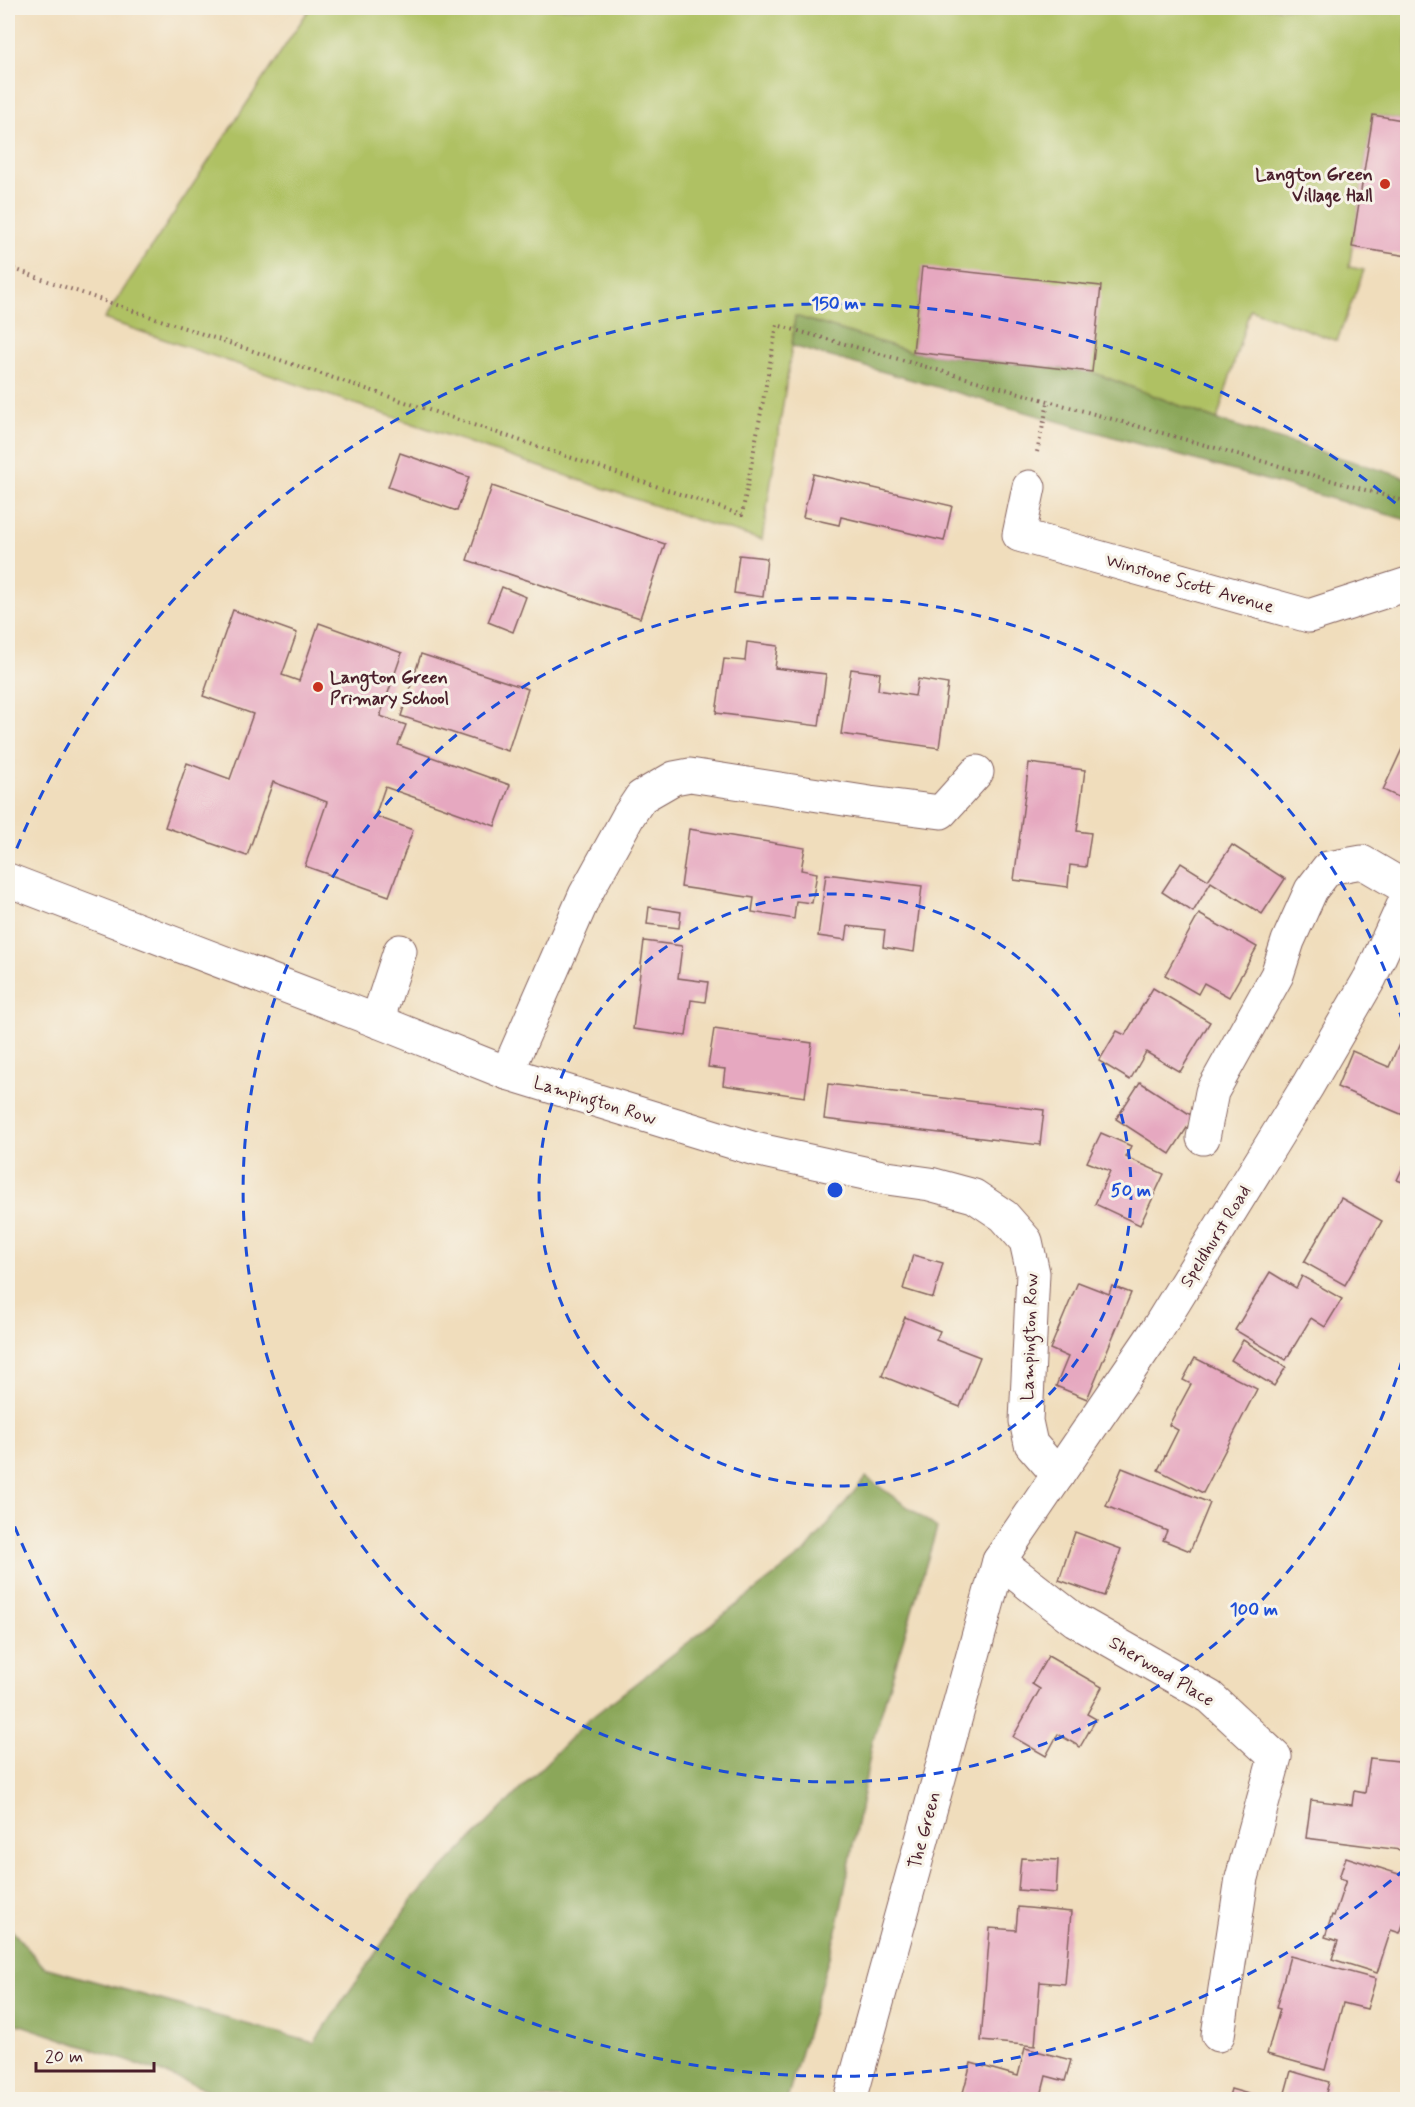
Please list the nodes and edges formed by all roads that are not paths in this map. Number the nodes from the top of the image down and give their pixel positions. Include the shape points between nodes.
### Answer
1 (1029, 487) road end
2 (1407, 584) edge
3 (976, 772) dead end
4 (8, 880) edge
5 (1407, 889) edge
6 (1407, 896) edge
7 (400, 951) dead end
8 (377, 1021) junction
9 (507, 1073) junction
10 (1203, 1138) dead end
11 (1058, 1475) junction
12 (999, 1562) junction
13 (1218, 2035) dead end
14 (850, 2100) edge

1 - 2 street, Winstone Scott Avenue via 1018,535 1309,616
3 - 9 street via 941,812 690,775 674,778 641,797 585,895
4 - 8 street, Lampington Row
5 - 10 street via 1362,862 1328,868 1311,890 1277,975 1212,1092
6 - 11 street, Speldhurst Road via 1370,978 1308,1085 1157,1330
7 - 8 street
8 - 9 street, Lampington Row
9 - 11 street, Lampington Row via 755,1149 974,1196 1004,1216 1026,1241 1033,1273 1026,1421 1031,1444
11 - 12 street, Speldhurst Road
12 - 13 street, Sherwood Place via 1075,1620 1210,1697 1275,1757 1242,1878
12 - 14 street, The Green

